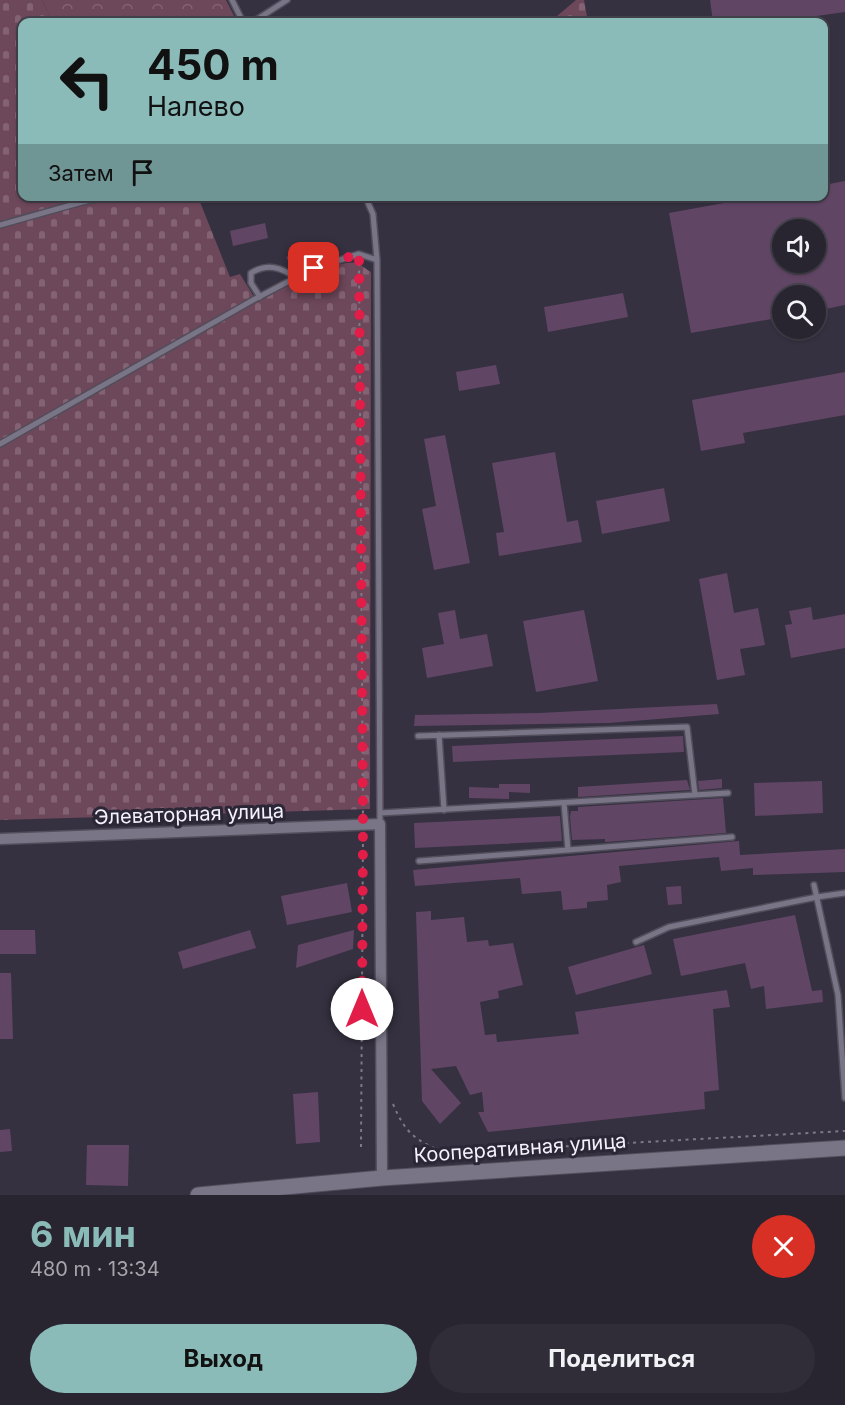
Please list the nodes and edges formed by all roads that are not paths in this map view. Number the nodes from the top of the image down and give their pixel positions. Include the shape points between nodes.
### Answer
1 (232, 0) edge
2 (288, 0) edge
3 (241, 18) edge
4 (259, 18) edge
5 (87, 201) edge
6 (370, 201) edge
7 (0, 225) edge
8 (377, 260) junction
9 (296, 278) junction
10 (260, 297) junction
11 (0, 444) edge
12 (439, 735) junction
13 (418, 736) dead end
14 (728, 793) dead end
15 (695, 795) junction
16 (564, 803) junction
17 (444, 810) junction
18 (380, 819) junction
19 (732, 837) dead end
20 (0, 839) edge
21 (568, 850) junction
22 (419, 861) dead end
23 (814, 885) dead end
24 (845, 893) edge
25 (817, 897) junction
26 (636, 942) dead end
27 (845, 1098) edge
28 (845, 1148) edge
29 (382, 1178) junction
30 (198, 1195) edge

1 - 3 lane
2 - 4 lane
5 - 7 lane
6 - 8 lane
8 - 9 lane via 359,254
8 - 18 lane
9 - 10 lane
9 - 10 lane via 282,268 261,266 250,273
10 - 11 lane
12 - 13 lane
12 - 15 lane via 687,727
12 - 17 lane
14 - 15 lane
15 - 16 lane
16 - 17 lane
16 - 21 lane
17 - 18 lane
18 - 20 street, Элеваторная улица via 363,825
18 - 29 street
19 - 21 lane
21 - 22 lane
23 - 25 lane
24 - 25 lane
25 - 26 lane via 669,927
25 - 27 lane via 838,995
28 - 29 main road, Кооперативная улица
29 - 30 main road, Кооперативная улица

